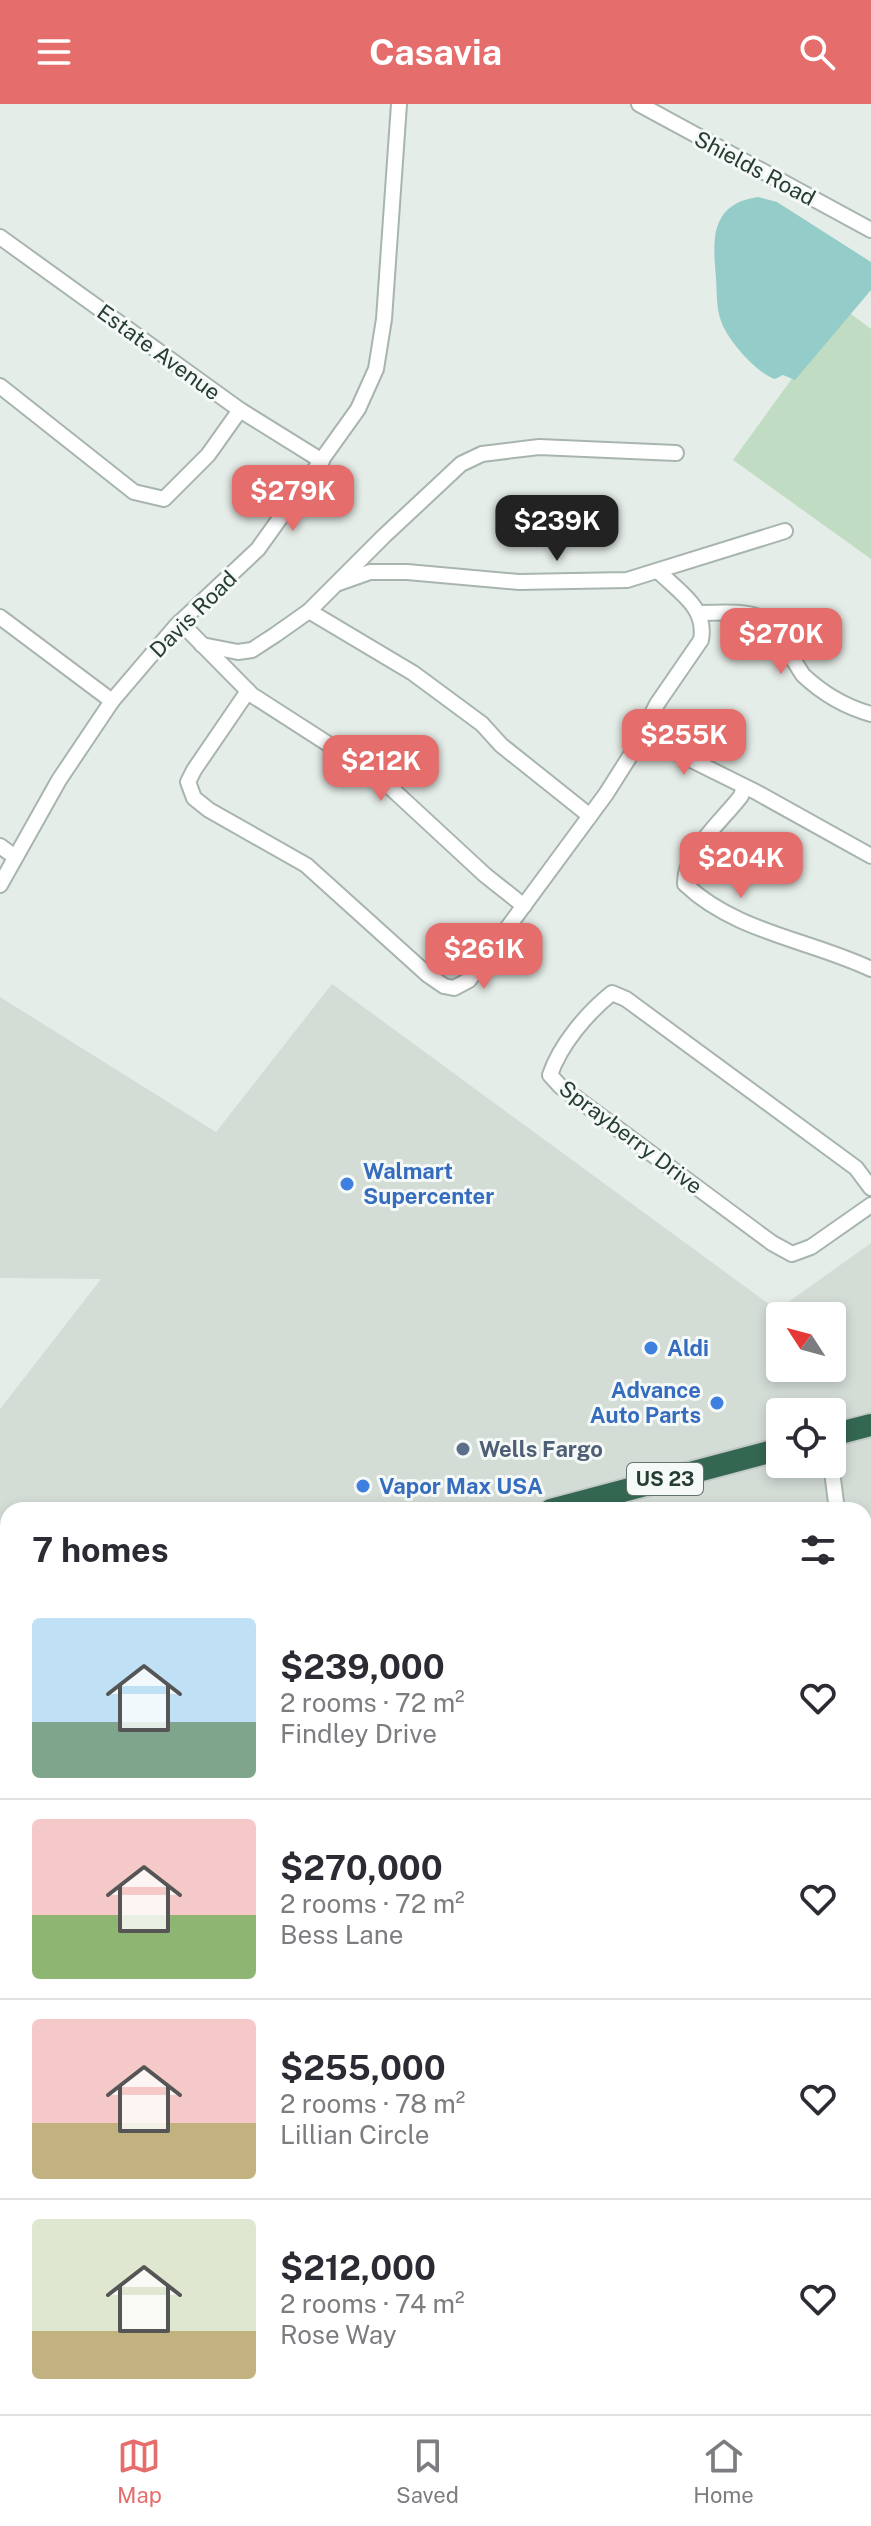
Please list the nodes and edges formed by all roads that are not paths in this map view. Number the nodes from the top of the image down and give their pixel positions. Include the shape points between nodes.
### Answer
1 (399, 104) edge
2 (639, 104) edge
3 (871, 230) edge
4 (0, 237) edge
5 (0, 386) edge
6 (240, 410) junction
7 (676, 453) dead end
8 (322, 461) junction
9 (785, 531) dead end
10 (658, 571) junction
11 (336, 584) junction
12 (309, 611) junction
13 (700, 613) junction
14 (0, 617) edge
15 (180, 622) junction
16 (202, 645) junction
17 (248, 691) junction
18 (112, 701) junction
19 (871, 714) edge
20 (641, 735) junction
21 (744, 787) junction
22 (590, 816) junction
23 (0, 846) edge
24 (871, 856) edge
25 (15, 857) junction
26 (0, 885) edge
27 (524, 906) junction
28 (871, 969) edge
29 (871, 1188) edge
30 (871, 1205) edge
31 (871, 1425) edge
32 (846, 1431) edge
33 (766, 1453) edge
34 (833, 1478) edge
35 (581, 1502) edge
36 (836, 1502) edge

1 - 8 street, Davis Road via 376,369 358,409
2 - 3 street, Shields Road
4 - 6 street, Estate Avenue
5 - 6 street via 134,492 164,499 208,455
6 - 8 street, Estate Avenue
7 - 11 street via 539,447 482,454 461,464
8 - 15 street, Davis Road via 258,549
9 - 10 street
10 - 11 street via 627,580 558,582 370,572
10 - 13 street
11 - 12 street
12 - 16 street via 252,650
12 - 22 street via 413,673
13 - 19 street via 759,616 772,626 810,682
13 - 20 street via 701,640
14 - 18 street
15 - 16 street
15 - 18 street, Davis Road
16 - 17 street
17 - 27 street via 377,775
17 - 27 street via 188,782 201,804 306,865 444,986 454,988 469,980
18 - 25 street, Davis Road
20 - 21 street
20 - 22 street
21 - 24 street
21 - 28 street via 688,861 685,884 738,920
22 - 27 street
23 - 25 street
25 - 26 street, Davis Road
29 - 30 street, Sprayberry Drive via 856,1168 612,993 555,1060 550,1075 560,1086 792,1254 811,1247
31 - 32 highway
33 - 35 highway, US 23
34 - 36 street

